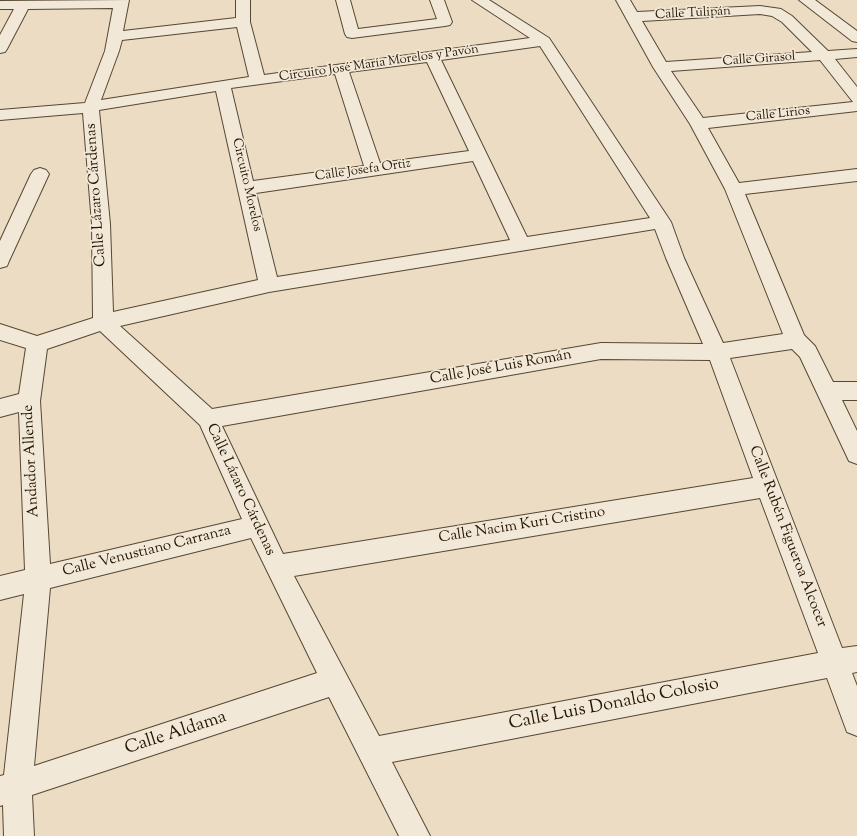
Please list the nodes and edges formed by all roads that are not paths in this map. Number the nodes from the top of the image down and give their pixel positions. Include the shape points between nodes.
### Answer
1 (243, 0) edge
2 (343, 0) edge
3 (437, 0) edge
4 (478, 0) edge
5 (623, 0) edge
6 (806, 0) edge
7 (121, 2) edge
8 (24, 4) junction
9 (0, 5) edge
10 (634, 17) junction
11 (243, 22) junction
12 (115, 36) junction
13 (857, 38) edge
14 (544, 41) junction
15 (0, 49) edge
16 (857, 53) edge
17 (432, 56) junction
18 (825, 56) junction
19 (662, 67) junction
20 (342, 70) junction
21 (258, 80) junction
22 (222, 85) junction
23 (857, 98) edge
24 (857, 106) edge
25 (91, 107) junction
26 (0, 115) edge
27 (698, 124) junction
28 (479, 155) junction
29 (374, 170) junction
30 (40, 174) dead end
31 (857, 175) edge
32 (248, 188) junction
33 (734, 189) junction
34 (662, 222) junction
35 (521, 244) junction
36 (0, 261) edge
37 (269, 285) junction
38 (103, 322) junction
39 (0, 332) edge
40 (796, 340) junction
41 (37, 344) junction
42 (717, 352) junction
43 (826, 391) junction
44 (857, 391) edge
45 (29, 401) junction
46 (0, 408) edge
47 (208, 419) junction
48 (857, 454) edge
49 (768, 486) junction
50 (257, 526) junction
51 (276, 567) junction
52 (38, 579) junction
53 (0, 588) edge
54 (845, 660) edge
55 (335, 681) junction
56 (857, 722) edge
57 (371, 752) junction
58 (8, 789) edge
59 (20, 836) edge
60 (415, 836) edge

1 - 11 street
2 - 3 street via 352,34 445,22
4 - 14 street
5 - 10 street
6 - 13 street
7 - 8 street
7 - 12 street
8 - 9 street
8 - 15 street
10 - 18 street, Calle Tulipán via 760,10 776,12 787,19
10 - 19 street
11 - 12 street
11 - 21 street
12 - 25 street
14 - 17 street, Circuito José María Morelos y Pavón
14 - 34 street
16 - 18 street, Calle Girasol
17 - 20 street, Circuito José María Morelos y Pavón
17 - 28 street
18 - 19 street, Calle Girasol
18 - 23 street
19 - 27 street
20 - 21 street, Circuito José María Morelos y Pavón
20 - 29 street
21 - 22 street, Circuito José María Morelos y Pavón
22 - 25 street, Circuito José María Morelos y Pavón
22 - 32 street, Circuito Morelos
24 - 27 street, Calle Lirios
25 - 26 street, Circuito José María Morelos y Pavón
25 - 38 street, Calle Lázaro Cárdenas via 101,224
27 - 33 street
28 - 29 street, Calle Josefa Ortiz
28 - 35 street
29 - 32 street, Calle Josefa Ortiz
30 - 36 street
31 - 33 street
32 - 37 street, Circuito Morelos
33 - 40 street
34 - 35 street
34 - 42 street via 675,258
35 - 37 street
37 - 38 street
38 - 41 street
38 - 47 street, Calle Lázaro Cárdenas
39 - 41 street
40 - 42 street, Calle José Luis Román
40 - 43 street via 808,352
41 - 45 street, Andador Allende
42 - 47 street, Calle José Luis Román via 601,351
42 - 49 street, Calle Rubén Figueroa Alcocer
43 - 44 street
43 - 48 street
45 - 46 street
45 - 52 street, Andador Allende
47 - 50 street, Calle Lázaro Cárdenas
49 - 51 street, Calle Nacim Kuri Cristino
49 - 54 street, Calle Rubén Figueroa Alcocer
50 - 51 street, Calle Lázaro Cárdenas
50 - 52 street, Calle Venustiano Carranza
51 - 55 street, Calle Lázaro Cárdenas
52 - 53 street, Calle Venustiano Carranza
52 - 58 street, Andador Allende
54 - 56 street, Calle Rubén Figueroa Alcocer
54 - 57 street, Calle Luis Donaldo Colosio
55 - 57 street, Calle Lázaro Cárdenas
55 - 58 street, Calle Aldama
57 - 60 street, Calle Lázaro Cárdenas
58 - 59 street, Andador Allende

